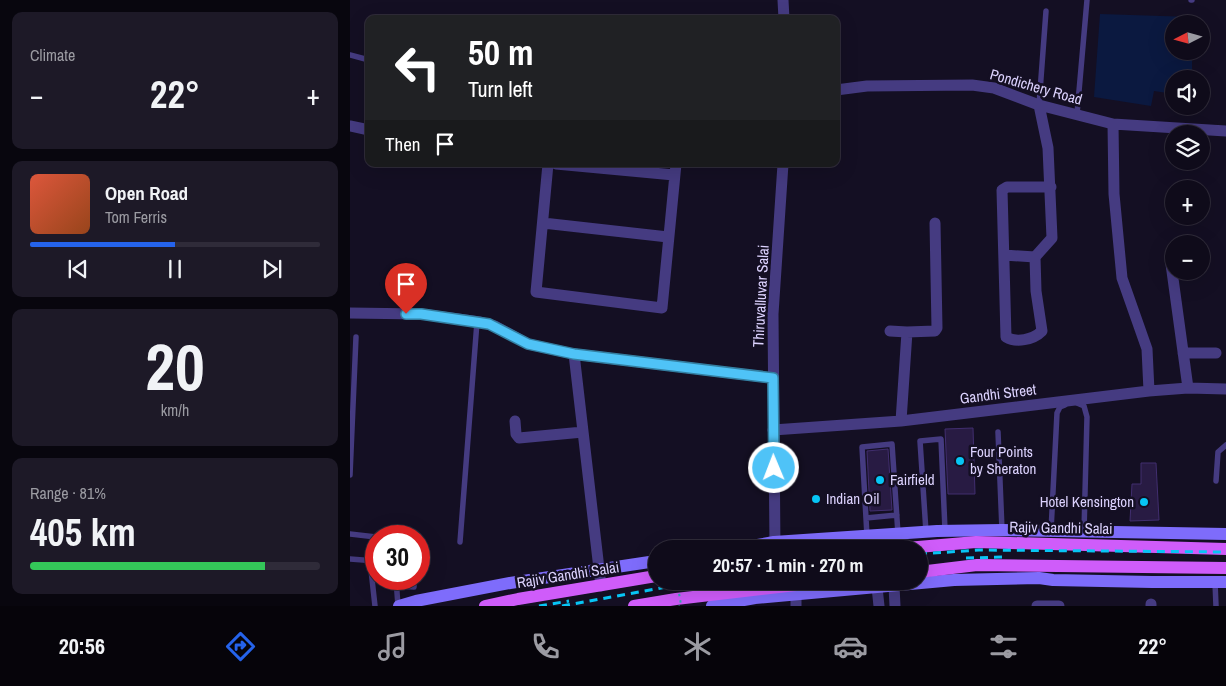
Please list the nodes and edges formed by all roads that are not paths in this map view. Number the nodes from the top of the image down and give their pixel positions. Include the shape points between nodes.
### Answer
1 (783, 0) edge
2 (1087, 0) edge
3 (1046, 11) dead end
4 (784, 15) edge
5 (350, 56) edge
6 (365, 59) edge
7 (840, 90) edge
8 (1039, 105) junction
9 (1077, 114) junction
10 (1113, 124) junction
11 (350, 126) edge
12 (365, 129) edge
13 (1226, 130) edge
14 (548, 167) edge
15 (627, 167) edge
16 (783, 167) edge
17 (675, 169) edge
18 (1050, 187) junction
19 (543, 222) junction
20 (935, 223) dead end
21 (668, 237) junction
22 (1004, 255) junction
23 (1035, 256) junction
24 (1174, 280) edge
25 (350, 313) edge
26 (478, 322) junction
27 (890, 331) dead end
28 (907, 332) junction
29 (356, 337) dead end
30 (1184, 353) junction
31 (1216, 353) dead end
32 (574, 354) junction
33 (773, 378) junction
34 (1188, 388) junction
35 (1226, 389) edge
36 (1149, 391) junction
37 (515, 421) dead end
38 (901, 421) junction
39 (773, 430) junction
40 (583, 432) junction
41 (998, 432) dead end
42 (1226, 446) edge
43 (350, 475) edge
44 (1216, 481) dead end
45 (897, 515) junction
46 (866, 518) junction
47 (945, 530) junction
48 (1002, 530) junction
49 (1051, 531) junction
50 (926, 532) junction
51 (1084, 532) junction
52 (350, 534) edge
53 (898, 534) junction
54 (1226, 534) edge
55 (365, 536) edge
56 (867, 536) junction
57 (774, 540) edge
58 (830, 540) edge
59 (460, 542) dead end
60 (928, 546) edge
61 (1226, 549) edge
62 (350, 560) edge
63 (365, 561) edge
64 (648, 562) edge
65 (1226, 568) edge
66 (598, 570) junction
67 (928, 571) edge
68 (648, 577) edge
69 (1221, 582) edge
70 (928, 583) edge
71 (601, 586) junction
72 (375, 590) edge
73 (397, 590) edge
74 (796, 590) edge
75 (858, 590) edge
76 (877, 590) edge
77 (894, 590) edge
78 (770, 597) edge
79 (755, 598) edge
80 (796, 600) edge
81 (376, 606) edge
82 (399, 606) edge
83 (485, 606) edge
84 (634, 606) edge
85 (712, 606) edge
86 (878, 606) edge
87 (895, 606) edge
88 (1037, 606) edge
89 (1059, 606) edge
90 (1216, 606) edge

1 - 4 street
2 - 9 lane
3 - 8 lane
5 - 6 lane
7 - 8 street, Pondichery Road via 868,86 972,85 994,88
8 - 9 street, Pondichery Road
8 - 18 street via 1048,148
9 - 10 street, Pondichery Road
10 - 13 street, Pondichery Road
10 - 36 street via 1114,194 1122,278 1147,349
11 - 12 street
14 - 19 street
15 - 17 street
16 - 33 street, Thiruvalluvar Salai via 773,314
17 - 21 street
18 - 22 street via 1007,186 1002,190
18 - 23 street via 1052,238
19 - 21 street
19 - 21 street via 536,292 662,308
20 - 28 street via 937,328 935,331
22 - 23 street
22 - 23 street via 1006,337 1012,340 1037,336 1042,331
24 - 30 street
25 - 26 street via 421,314
26 - 32 street via 495,326 528,344
26 - 59 lane
27 - 28 street
28 - 38 street
29 - 43 lane
30 - 31 street
30 - 34 street
32 - 33 street
32 - 40 street
33 - 39 street, Thiruvalluvar Salai
34 - 35 street, Gandhi Street
34 - 36 street, Gandhi Street
36 - 38 street, Gandhi Street
37 - 40 street via 519,438
38 - 39 street, Gandhi Street
39 - 57 street, Thiruvalluvar Salai
40 - 66 street
41 - 48 lane
42 - 44 lane via 1218,452
45 - 46 lane
45 - 46 lane via 892,444 862,446
45 - 53 lane
46 - 56 lane
47 - 48 street
47 - 50 street
47 - 50 lane via 941,439 920,441
48 - 49 street
49 - 51 street
49 - 51 lane via 1057,413 1063,406 1076,403 1084,406 1087,417
50 - 53 street
51 - 54 street
52 - 55 lane
53 - 56 street
56 - 58 street
60 - 61 main road, Rajiv Gandhi Salai via 976,542
62 - 63 lane
64 - 66 street
65 - 67 main road via 978,566
66 - 71 street
66 - 82 street via 510,582
68 - 71 main road, Rajiv Gandhi Salai
69 - 70 street via 1039,578
69 - 90 lane
71 - 83 main road, Rajiv Gandhi Salai
72 - 81 lane
73 - 82 lane
74 - 78 main road
75 - 80 street
76 - 86 street
77 - 87 street
78 - 79 main road
78 - 80 street
79 - 84 main road via 676,599
79 - 85 street
88 - 89 street

